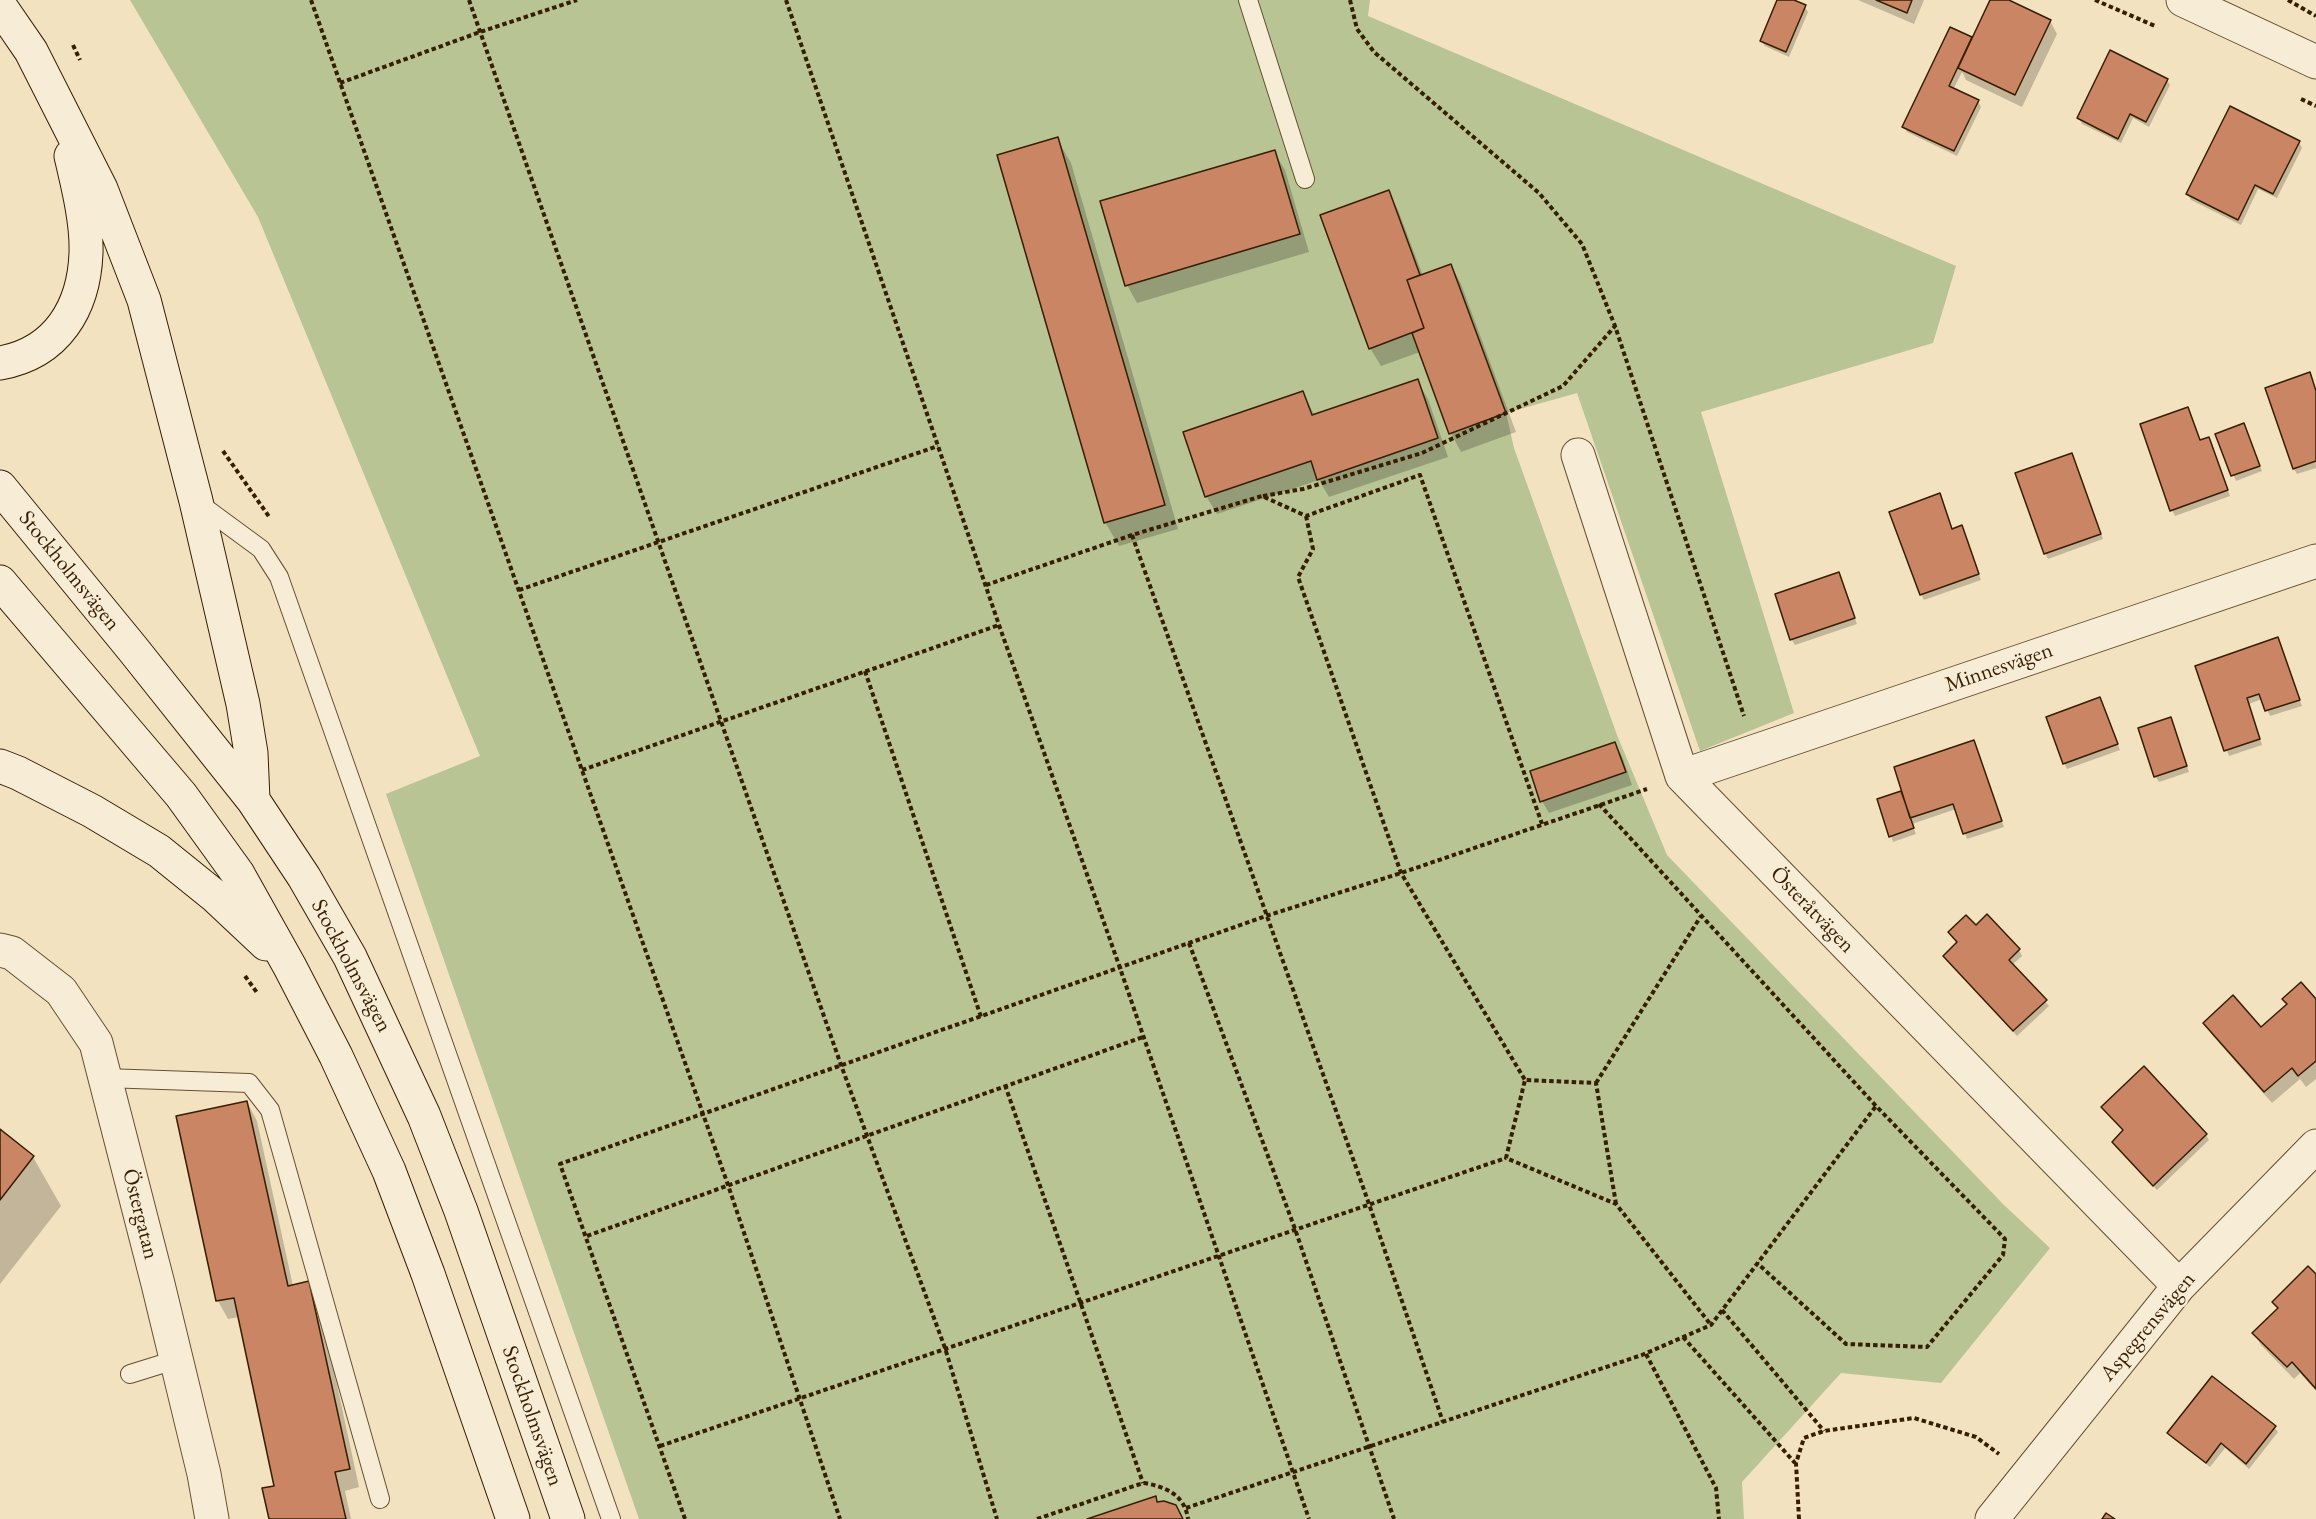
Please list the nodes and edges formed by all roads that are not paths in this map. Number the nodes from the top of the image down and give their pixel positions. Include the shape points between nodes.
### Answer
1 (1248, 0) edge
2 (2183, 0) edge
3 (0, 6) edge
4 (2316, 62) edge
5 (62, 114) junction
6 (1305, 179) dead end
7 (0, 363) edge
8 (1578, 455) dead end
9 (0, 487) edge
10 (196, 501) junction
11 (2316, 561) edge
12 (0, 582) edge
13 (0, 766) edge
14 (1682, 776) junction
15 (253, 800) junction
16 (0, 950) edge
17 (290, 967) junction
18 (105, 1078) junction
19 (2316, 1146) edge
20 (2179, 1286) junction
21 (175, 1360) junction
22 (130, 1374) dead end
23 (380, 1499) dead end
24 (212, 1519) edge
25 (513, 1519) edge
26 (568, 1519) edge
27 (611, 1519) edge
28 (1992, 1519) edge

1 - 6 lane
2 - 4 main road
3 - 5 main road via 31,51
5 - 7 main road via 80,195 86,251 81,288 70,317 52,340 30,354
5 - 10 main road via 101,189 144,300
8 - 14 main road, Österåtvägen
9 - 15 main road, Stockholmsvägen
10 - 15 main road via 243,704
10 - 27 lane via 261,549 279,577
11 - 14 main road, Minnesvägen
12 - 17 main road via 180,795 238,874
13 - 17 main road via 159,851 216,897
14 - 20 main road, Österåtvägen
15 - 26 main road, Stockholmsvägen via 350,957 424,1116
16 - 18 main road, Östergatan via 12,953 61,991 96,1043
17 - 25 main road via 389,1171
18 - 21 main road, Östergatan
18 - 23 lane via 249,1083 270,1110
19 - 20 main road, Aspegrensvägen
20 - 28 main road, Aspegrensvägen
21 - 22 lane
21 - 24 main road, Östergatan

